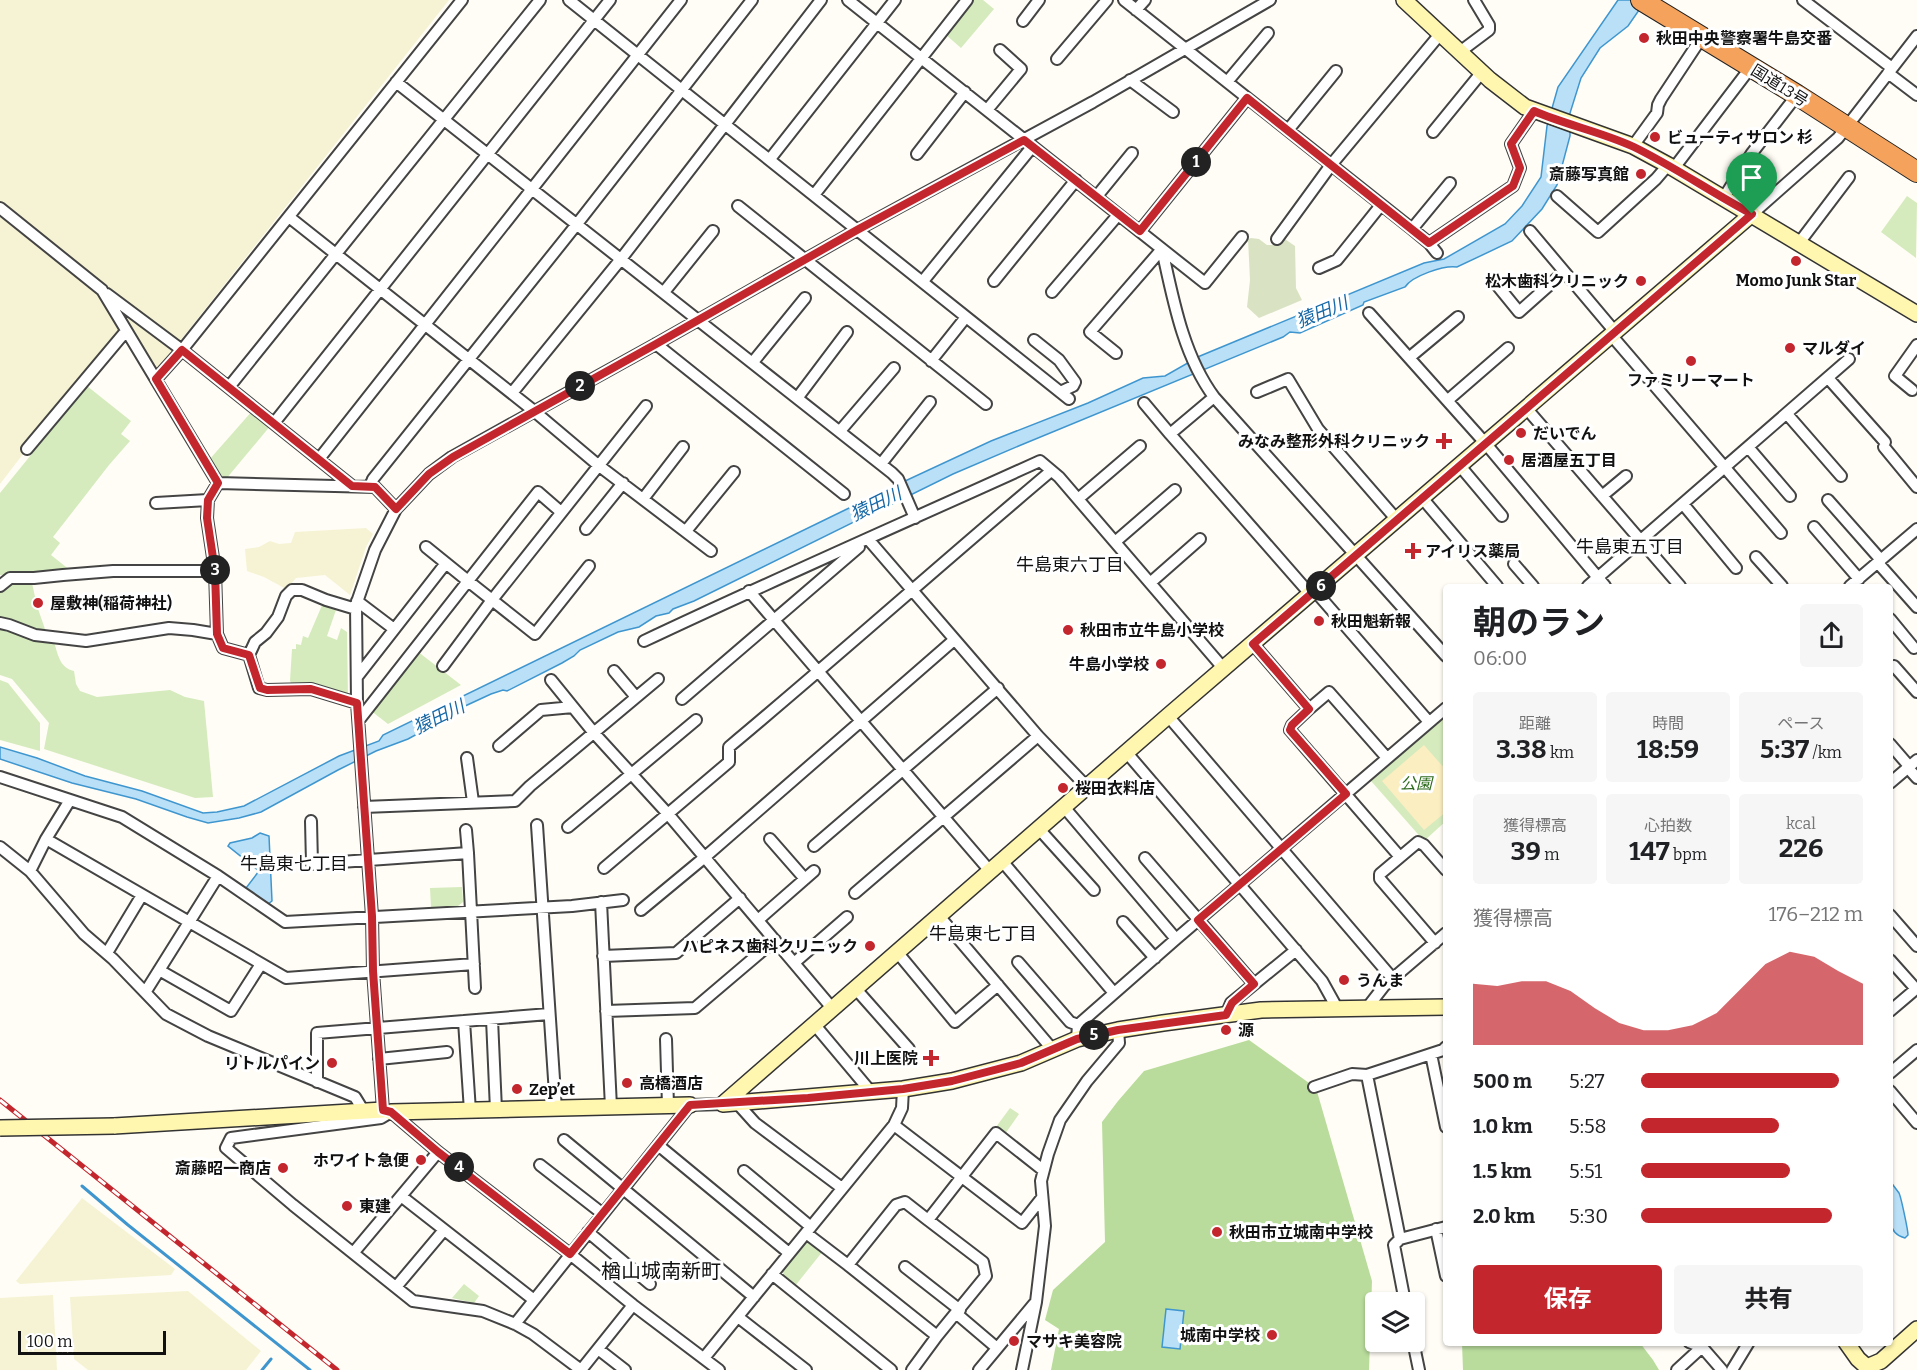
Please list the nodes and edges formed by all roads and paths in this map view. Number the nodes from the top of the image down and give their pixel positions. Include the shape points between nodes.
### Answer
1 (462, 0) edge
2 (540, 0) edge
3 (569, 0) edge
4 (610, 0) edge
5 (681, 0) edge
6 (752, 0) edge
7 (821, 0) edge
8 (848, 0) edge
9 (895, 0) edge
10 (967, 0) edge
11 (1039, 0) edge
12 (1107, 0) edge
13 (1124, 0) edge
14 (1144, 0) edge
15 (1270, 0) edge
16 (1404, 0) edge
17 (1474, 0) edge
18 (1803, 0) edge
19 (1647, 4) edge
20 (1137, 10) junction
21 (594, 20) junction
22 (1023, 21) dead end
23 (877, 23) junction
24 (1268, 33) dead end
25 (1441, 33) junction
26 (1917, 36) edge
27 (1702, 37) junction
28 (1184, 48) junction
29 (1000, 50) dead end
30 (1461, 51) junction
31 (637, 54) junction
32 (921, 57) junction
33 (1058, 59) dead end
34 (1751, 67) junction
35 (1890, 70) junction
36 (1336, 71) dead end
37 (1482, 72) junction
38 (1130, 80) junction
39 (396, 82) junction
40 (1227, 82) junction
41 (681, 89) junction
42 (964, 92) junction
43 (1797, 95) junction
44 (1917, 95) edge
45 (1247, 98) junction
46 (987, 110) junction
47 (1173, 112) dead end
48 (1537, 112) junction
49 (444, 120) junction
50 (725, 124) junction
51 (1846, 126) junction
52 (1288, 130) junction
53 (1433, 132) dead end
54 (1028, 143) junction
55 (1633, 146) junction
56 (1132, 153) dead end
57 (487, 154) junction
58 (917, 154) dead end
59 (770, 159) junction
60 (1331, 165) junction
61 (1671, 166) junction
62 (1917, 172) edge
63 (1849, 177) dead end
64 (1076, 180) junction
65 (1450, 183) dead end
66 (532, 188) junction
67 (814, 195) junction
68 (1096, 196) junction
69 (1557, 196) dead end
70 (1723, 198) junction
71 (1381, 205) junction
72 (738, 206) dead end
73 (0, 208) edge
74 (1752, 214) junction
75 (1118, 215) junction
76 (289, 217) junction
77 (577, 224) junction
78 (1412, 229) junction
79 (857, 230) junction
80 (713, 231) dead end
81 (1140, 231) junction
82 (1530, 231) dead end
83 (1242, 237) dead end
84 (1277, 238) dead end
85 (1429, 243) junction
86 (1799, 243) junction
87 (1162, 249) junction
88 (1437, 253) dead end
89 (337, 254) junction
90 (621, 259) junction
91 (805, 259) junction
92 (1319, 268) dead end
93 (1564, 273) junction
94 (923, 281) junction
95 (994, 281) dead end
96 (1497, 285) dead end
97 (381, 289) junction
98 (102, 291) junction
99 (663, 292) junction
100 (1052, 292) dead end
101 (805, 298) dead end
102 (1369, 313) dead end
103 (1917, 314) edge
104 (966, 316) junction
105 (1458, 317) dead end
106 (699, 320) junction
107 (425, 324) junction
108 (126, 331) junction
109 (847, 332) dead end
110 (1614, 334) junction
111 (1034, 340) dead end
112 (656, 344) junction
113 (1917, 345) edge
114 (1508, 348) dead end
115 (182, 350) junction
116 (1116, 353) dead end
117 (1410, 357) junction
118 (468, 358) junction
119 (1849, 359) dead end
120 (931, 361) junction
121 (753, 362) junction
122 (894, 368) dead end
123 (1828, 378) junction
124 (156, 379) junction
125 (230, 387) junction
126 (1912, 390) dead end
127 (1257, 392) dead end
128 (512, 393) junction
129 (798, 397) junction
130 (1214, 397) junction
131 (1448, 400) junction
132 (930, 402) dead end
133 (1144, 403) dead end
134 (986, 404) dead end
135 (646, 406) dead end
136 (1527, 409) junction
137 (534, 411) junction
138 (1786, 414) junction
139 (274, 423) junction
140 (840, 431) junction
141 (1170, 434) junction
142 (1486, 444) junction
143 (1140, 446) dead end
144 (683, 447) dead end
145 (1748, 447) junction
146 (27, 449) dead end
147 (318, 459) junction
148 (881, 464) junction
149 (598, 465) junction
150 (1460, 466) junction
151 (1724, 467) junction
152 (1051, 471) junction
153 (734, 472) dead end
154 (1626, 476) dead end
155 (1841, 476) dead end
156 (218, 483) junction
157 (623, 483) junction
158 (352, 486) junction
159 (370, 487) junction
160 (1917, 487) edge
161 (1175, 490) dead end
162 (844, 494) dead end
163 (1602, 496) junction
164 (1790, 496) dead end
165 (643, 499) junction
166 (1078, 499) junction
167 (1423, 499) junction
168 (208, 500) junction
169 (1828, 500) dead end
170 (156, 503) dead end
171 (1683, 504) junction
172 (396, 509) junction
173 (561, 512) junction
174 (1502, 516) dead end
175 (915, 518) junction
176 (1397, 520) junction
177 (1814, 527) dead end
178 (586, 529) dead end
179 (1917, 529) edge
180 (687, 531) junction
181 (1781, 533) dead end
182 (868, 539) junction
183 (1200, 539) dead end
184 (1641, 541) junction
185 (1115, 542) junction
186 (426, 546) dead end
187 (711, 551) dead end
188 (1357, 555) junction
189 (1756, 557) dead end
190 (1880, 561) junction
191 (446, 563) junction
192 (1514, 564) dead end
193 (589, 567) dead end
194 (1736, 568) dead end
195 (215, 571) junction
196 (468, 581) junction
197 (1601, 582) edge
198 (1150, 583) junction
199 (1857, 583) edge
200 (1495, 584) edge
201 (1531, 584) edge
202 (1678, 584) edge
203 (1780, 584) edge
204 (0, 586) edge
205 (911, 590) junction
206 (749, 591) junction
207 (1313, 593) junction
208 (492, 600) junction
209 (357, 605) junction
210 (1917, 607) edge
211 (774, 621) junction
212 (0, 623) edge
213 (1893, 623) edge
214 (394, 629) junction
215 (217, 634) junction
216 (954, 639) junction
217 (644, 641) dead end
218 (1253, 644) junction
219 (1914, 648) dead end
220 (1443, 653) edge
221 (249, 655) junction
222 (443, 666) dead end
223 (1894, 666) dead end
224 (1224, 669) junction
225 (614, 671) dead end
226 (819, 672) junction
227 (357, 677) junction
228 (658, 679) dead end
229 (551, 680) dead end
230 (998, 688) junction
231 (1917, 692) edge
232 (636, 697) junction
233 (682, 699) dead end
234 (357, 703) junction
235 (573, 707) junction
236 (1309, 709) junction
237 (1443, 710) edge
238 (1168, 716) junction
239 (359, 720) junction
240 (696, 720) dead end
241 (861, 721) junction
242 (1429, 722) junction
243 (594, 732) junction
244 (1038, 736) junction
245 (499, 747) dead end
246 (1893, 747) edge
247 (1126, 753) junction
248 (467, 758) dead end
249 (1387, 758) junction
250 (1912, 765) edge
251 (903, 770) junction
252 (630, 774) junction
253 (0, 777) edge
254 (1917, 778) edge
255 (1893, 781) edge
256 (1087, 787) junction
257 (1346, 794) junction
258 (70, 800) junction
259 (473, 802) junction
260 (364, 807) junction
261 (1064, 807) junction
262 (668, 814) junction
263 (943, 817) junction
264 (310, 821) dead end
265 (537, 825) dead end
266 (568, 827) dead end
267 (1039, 829) junction
268 (466, 830) dead end
269 (46, 839) junction
270 (770, 839) dead end
271 (814, 846) dead end
272 (0, 847) edge
273 (1282, 848) junction
274 (468, 854) junction
275 (705, 857) junction
276 (1400, 857) junction
277 (1145, 858) dead end
278 (368, 859) junction
279 (996, 866) junction
280 (1443, 867) edge
281 (604, 868) dead end
282 (30, 871) junction
283 (814, 871) dead end
284 (218, 876) junction
285 (805, 879) junction
286 (1240, 884) junction
287 (1094, 890) dead end
288 (855, 893) dead end
289 (142, 895) junction
290 (740, 898) junction
291 (623, 900) dead end
292 (601, 902) junction
293 (542, 907) junction
294 (641, 910) dead end
295 (472, 911) junction
296 (372, 916) junction
297 (939, 916) junction
298 (847, 917) dead end
299 (1893, 918) edge
300 (758, 920) junction
301 (1198, 920) junction
302 (189, 922) junction
303 (1123, 922) dead end
304 (1443, 936) edge
305 (1176, 939) junction
306 (775, 940) junction
307 (1435, 943) junction
308 (1917, 946) edge
309 (1296, 950) junction
310 (897, 952) junction
311 (107, 954) junction
312 (603, 956) junction
313 (1155, 958) junction
314 (1018, 962) dead end
315 (794, 963) junction
316 (1893, 963) edge
317 (261, 964) junction
318 (474, 964) junction
319 (159, 970) junction
320 (373, 971) junction
321 (1393, 979) junction
322 (1254, 984) junction
323 (998, 986) junction
324 (476, 988) dead end
325 (855, 988) junction
326 (1916, 989) edge
327 (146, 991) junction
328 (1114, 993) junction
329 (1443, 1007) edge
330 (832, 1008) junction
331 (1337, 1008) junction
332 (1367, 1008) junction
333 (1893, 1008) edge
334 (606, 1011) junction
335 (549, 1014) junction
336 (1226, 1015) junction
337 (492, 1019) junction
338 (464, 1022) junction
339 (814, 1024) junction
340 (377, 1028) junction
341 (1118, 1030) junction
342 (1078, 1032) junction
343 (666, 1039) dead end
344 (909, 1049) dead end
345 (1053, 1050) junction
346 (1443, 1050) edge
347 (1917, 1050) edge
348 (447, 1052) dead end
349 (1431, 1054) junction
350 (379, 1059) junction
351 (1893, 1070) edge
352 (1367, 1075) junction
353 (317, 1082) junction
354 (1314, 1087) dead end
355 (903, 1089) junction
356 (871, 1092) junction
357 (1893, 1095) edge
358 (730, 1103) junction
359 (690, 1105) junction
360 (668, 1106) junction
361 (611, 1107) junction
362 (556, 1109) junction
363 (363, 1110) junction
364 (496, 1110) junction
365 (387, 1111) junction
366 (470, 1111) junction
367 (1443, 1112) edge
368 (1917, 1123) edge
369 (894, 1125) junction
370 (0, 1128) edge
371 (564, 1140) dead end
372 (658, 1145) junction
373 (438, 1152) junction
374 (540, 1165) dead end
375 (1043, 1170) junction
376 (744, 1171) dead end
377 (961, 1176) junction
378 (623, 1188) junction
379 (842, 1188) junction
380 (401, 1196) junction
381 (1041, 1199) junction
382 (603, 1214) junction
383 (928, 1220) junction
384 (1441, 1228) edge
385 (444, 1230) junction
386 (808, 1230) junction
387 (588, 1232) junction
388 (1400, 1239) junction
389 (1443, 1247) edge
390 (354, 1252) junction
391 (570, 1254) junction
392 (789, 1254) junction
393 (848, 1265) junction
394 (905, 1267) dead end
395 (772, 1274) junction
396 (650, 1284) dead end
397 (396, 1287) junction
398 (1403, 1292) edge
399 (754, 1297) junction
400 (534, 1300) junction
401 (1036, 1302) junction
402 (633, 1305) junction
403 (958, 1312) junction
404 (738, 1317) junction
405 (515, 1324) junction
406 (1917, 1329) edge
407 (937, 1336) junction
408 (1747, 1346) edge
409 (1849, 1346) edge
410 (1702, 1347) joint
411 (997, 1348) junction
412 (598, 1349) junction
413 (1415, 1352) edge
414 (704, 1358) junction
415 (1867, 1368) edge
416 (581, 1370) edge
417 (625, 1370) edge
418 (719, 1370) edge
419 (806, 1370) edge
420 (891, 1370) edge
421 (912, 1370) edge
422 (979, 1370) edge
423 (1022, 1370) edge
424 (1419, 1370) edge
425 (1677, 1370) edge
426 (1722, 1370) edge
427 (1732, 1370) edge

1 - 39 street
2 - 49 street
3 - 21 street
4 - 21 street
5 - 31 street
6 - 41 street
7 - 50 street
8 - 23 street
9 - 23 street
10 - 32 street
11 - 22 street
12 - 33 street
13 - 20 street
14 - 20 street
15 - 28 street
16 - 25 street
17 - 30 street via 1489,30
18 - 35 street
19 - 27 highway, 国道13号
20 - 28 street
21 - 31 street
21 - 57 street
23 - 32 street
23 - 59 street
24 - 40 street
25 - 30 street
25 - 60 street
26 - 35 street
27 - 34 highway, 国道13号
27 - 55 street
28 - 38 street
28 - 40 street
29 - 46 street via 1021,69
30 - 37 street
31 - 41 street
31 - 66 street
32 - 42 street
32 - 67 street
34 - 43 highway, 国道13号
34 - 61 street
35 - 44 street
35 - 51 street
36 - 52 street
37 - 48 street via 1525,107
37 - 53 street
38 - 47 street
38 - 54 street
39 - 49 street
39 - 76 street
40 - 45 street
41 - 50 street
41 - 77 street
42 - 46 street
42 - 58 street
43 - 51 highway, 国道13号
43 - 70 street
45 - 52 street
45 - 81 street
46 - 54 street
48 - 55 street
48 - 85 street via 1511,144 1520,168 1513,186
49 - 57 street
49 - 89 street
50 - 59 street
50 - 90 street
51 - 62 highway, 国道13号
51 - 74 street via 1838,138
52 - 60 street
54 - 64 street
54 - 79 street
54 - 94 street
55 - 61 street
56 - 68 street
57 - 66 street
57 - 97 street
59 - 67 street
60 - 71 street
60 - 84 street
61 - 69 street via 1599,232
61 - 70 street
63 - 86 street
64 - 68 street
64 - 95 street
65 - 78 street
66 - 77 street
66 - 107 street
67 - 79 street
68 - 75 street
70 - 74 street
71 - 78 street
71 - 92 street via 1337,260
72 - 91 street
73 - 98 street
74 - 86 street
74 - 110 street
75 - 81 street
75 - 100 street
76 - 89 street
76 - 115 street
77 - 90 street
77 - 118 street
78 - 85 street
79 - 91 street
79 - 94 street
80 - 99 street
81 - 87 street
82 - 93 street
83 - 87 street via 1205,283
85 - 88 street
86 - 103 street
87 - 116 street via 1090,332
87 - 130 street via 1190,351 1201,379
89 - 97 street
89 - 125 street
90 - 99 street
90 - 128 street
91 - 106 street
91 - 120 street
93 - 96 street via 1519,312
93 - 110 street
94 - 104 street
97 - 107 street
97 - 139 street
98 - 108 street
98 - 115 street
99 - 106 street
101 - 121 street
102 - 117 street
104 - 111 street via 1064,395 1075,382 1059,360
104 - 120 street
105 - 117 street
106 - 112 street
106 - 121 street
107 - 118 street
107 - 147 street
108 - 124 street
108 - 146 street
109 - 129 street
110 - 136 street
110 - 151 street
112 - 137 street
112 - 162 street
113 - 126 street via 1895,376
114 - 131 street
115 - 124 street
115 - 125 street
117 - 131 street
118 - 128 street
118 - 159 street
119 - 123 street
120 - 134 street
121 - 129 street
122 - 140 street
123 - 138 street
123 - 160 street
124 - 156 street
125 - 139 street
127 - 176 street via 1287,379 1318,429
128 - 137 street
129 - 140 street
130 - 141 street
130 - 188 street
131 - 142 street
132 - 148 street
133 - 141 street
135 - 149 street
136 - 142 street
136 - 163 street
137 - 149 street
137 - 172 street via 429,474
138 - 145 street
138 - 155 street
139 - 147 street
140 - 148 street
141 - 207 street
142 - 150 street
142 - 197 street
143 - 166 street
144 - 165 street
145 - 151 street
145 - 164 street
147 - 158 street
148 - 175 street via 898,479
149 - 157 street
149 - 173 street
150 - 167 street
150 - 174 street
151 - 171 street
151 - 181 street
152 - 166 street
152 - 175 street via 1040,461
152 - 205 street
153 - 180 street
154 - 163 street
156 - 158 street
156 - 168 street
157 - 165 street
157 - 178 street
158 - 159 street
159 - 172 street via 375,487
161 - 185 street
163 - 184 street
165 - 180 street
166 - 185 street
167 - 176 street
167 - 200 street
168 - 170 street
168 - 195 street
169 - 190 street
171 - 184 street
171 - 194 street
172 - 209 street via 375,550
173 - 196 street via 537,492
173 - 208 street
175 - 182 street
176 - 188 street
177 - 199 street
179 - 190 street
180 - 187 street
182 - 205 street
182 - 206 street
182 - 211 street
183 - 198 street
184 - 197 street
184 - 202 street
185 - 198 street
186 - 191 street
188 - 207 street
188 - 220 street
189 - 203 street
190 - 199 street
190 - 210 street
191 - 196 street
191 - 214 street
192 - 201 street
193 - 208 street via 535,634
195 - 204 street via 63,574 10,578
195 - 215 street
196 - 208 street
196 - 239 street
198 - 224 street
205 - 216 street
205 - 226 street
206 - 211 street
206 - 217 street
207 - 218 street
207 - 242 street
208 - 222 street
209 - 214 street
209 - 221 street via 292,590
209 - 227 street
211 - 226 street
211 - 233 street
212 - 215 street via 35,635 86,641 169,628
213 - 219 street
214 - 227 street
215 - 221 street via 223,648
216 - 230 street
216 - 241 street
218 - 224 street
218 - 236 street
221 - 234 street via 260,688 311,689
223 - 231 street
224 - 238 street
225 - 232 street
226 - 241 street
226 - 262 street via 729,747 729,762
227 - 234 street
228 - 232 street
229 - 235 street
230 - 244 street
230 - 251 street
232 - 243 street
234 - 239 street
235 - 243 street
235 - 245 street via 540,710
236 - 249 street via 1329,692
236 - 257 street via 1290,730
237 - 242 street
238 - 247 street
238 - 273 street
239 - 260 street
240 - 252 street
241 - 251 street
241 - 275 street
242 - 249 street
243 - 252 street
243 - 259 street via 515,801
244 - 256 street
244 - 263 street
246 - 250 street
247 - 256 street
247 - 286 street
248 - 259 street
249 - 257 street
250 - 254 street
250 - 255 street
251 - 263 street
251 - 271 street
252 - 262 street
252 - 266 street
253 - 258 street
256 - 261 street
257 - 273 street
257 - 276 street
258 - 269 street
258 - 284 street via 122,817
259 - 260 street
260 - 278 street
261 - 267 street
261 - 305 street
262 - 275 street
262 - 281 street
263 - 279 street
263 - 288 street
264 - 278 street via 312,864
265 - 293 street
267 - 279 street
267 - 287 street
268 - 274 street
269 - 282 street
269 - 289 street
270 - 285 street
272 - 282 street
273 - 286 street
273 - 321 street
274 - 278 street
274 - 295 street
275 - 290 street
275 - 294 street
276 - 280 street via 1418,842
276 - 307 street via 1380,874 1380,879
277 - 301 street
278 - 296 street
279 - 297 street
279 - 328 street
282 - 311 street via 84,934
283 - 285 street
284 - 296 street via 285,922
284 - 302 street
285 - 300 street
286 - 301 street
286 - 309 street
289 - 302 street
289 - 311 street
290 - 300 street
290 - 312 street via 676,953
291 - 292 street
292 - 293 street
292 - 312 street
293 - 295 street
293 - 335 street
295 - 296 street
295 - 318 street
296 - 320 street
297 - 310 street
297 - 323 street
298 - 315 street
299 - 308 street
300 - 306 street
301 - 305 street
301 - 322 street
302 - 317 street
302 - 319 street
303 - 313 street
304 - 307 street
305 - 313 street
306 - 315 street
306 - 334 street via 695,1008
307 - 321 street
309 - 322 street
309 - 331 street via 1322,981
310 - 323 street via 955,1022
310 - 325 street
311 - 327 street
312 - 334 street
313 - 328 street
314 - 342 street
315 - 330 street
316 - 326 street
317 - 319 street via 231,1011
317 - 320 street via 286,978
318 - 320 street
318 - 324 street
319 - 327 street
320 - 340 street
321 - 332 street
322 - 336 street via 1232,1003
323 - 345 street
325 - 330 street
325 - 344 street
326 - 333 street
327 - 353 street via 166,1014 183,1024
328 - 342 street
329 - 332 street
330 - 339 street
331 - 332 street
331 - 336 street
334 - 361 street
335 - 337 street
335 - 362 street
336 - 341 street
337 - 338 street
337 - 364 street
338 - 340 street
338 - 366 street
339 - 356 street
339 - 358 street
340 - 350 street
340 - 353 street via 317,1033
341 - 342 street
341 - 375 street via 1119,1043 1060,1120
342 - 345 street
343 - 360 street
345 - 355 street via 1021,1063 952,1081
346 - 349 street
347 - 351 street
348 - 350 street
349 - 352 street
349 - 367 street
350 - 365 street
352 - 354 street via 1352,1074
352 - 388 street
353 - 363 street via 355,1097
355 - 356 street
355 - 369 street via 902,1108
356 - 358 street
357 - 368 street
358 - 359 street
358 - 379 street
359 - 360 street
359 - 372 street
360 - 361 street
361 - 362 street
362 - 364 street
363 - 365 street
363 - 370 street, bridge via 114,1126
364 - 366 street
365 - 366 street
365 - 373 street
365 - 390 street via 381,1118 231,1138 226,1148
369 - 377 street
369 - 379 street
371 - 378 street
372 - 378 street
372 - 392 street
373 - 380 street
373 - 391 street
374 - 382 street
375 - 377 street via 996,1132
375 - 381 street
376 - 386 street
377 - 381 street via 1022,1223
377 - 383 street
378 - 382 street
378 - 399 street
379 - 386 street
380 - 385 street
380 - 390 street
381 - 401 street via 1045,1226
382 - 387 street
383 - 393 street via 905,1202 896,1205
383 - 403 street via 983,1262 986,1276
384 - 388 street
384 - 389 street
385 - 397 street
385 - 400 street
386 - 392 street
386 - 393 street
387 - 391 street
387 - 396 street
388 - 398 street via 1394,1245
390 - 397 street
391 - 400 street
391 - 402 street
392 - 395 street
393 - 407 street
394 - 403 street
395 - 399 street
395 - 420 street
397 - 405 street via 413,1301 483,1311
399 - 404 street
400 - 405 street
401 - 411 street
401 - 423 street
402 - 412 street
402 - 414 street
403 - 407 street
403 - 411 street
404 - 414 street
404 - 419 street
405 - 416 street
406 - 415 street
407 - 421 street
408 - 427 street
409 - 415 street
410 - 425 street
410 - 426 street
411 - 422 street
412 - 416 street
412 - 417 street
413 - 424 street
414 - 418 street

